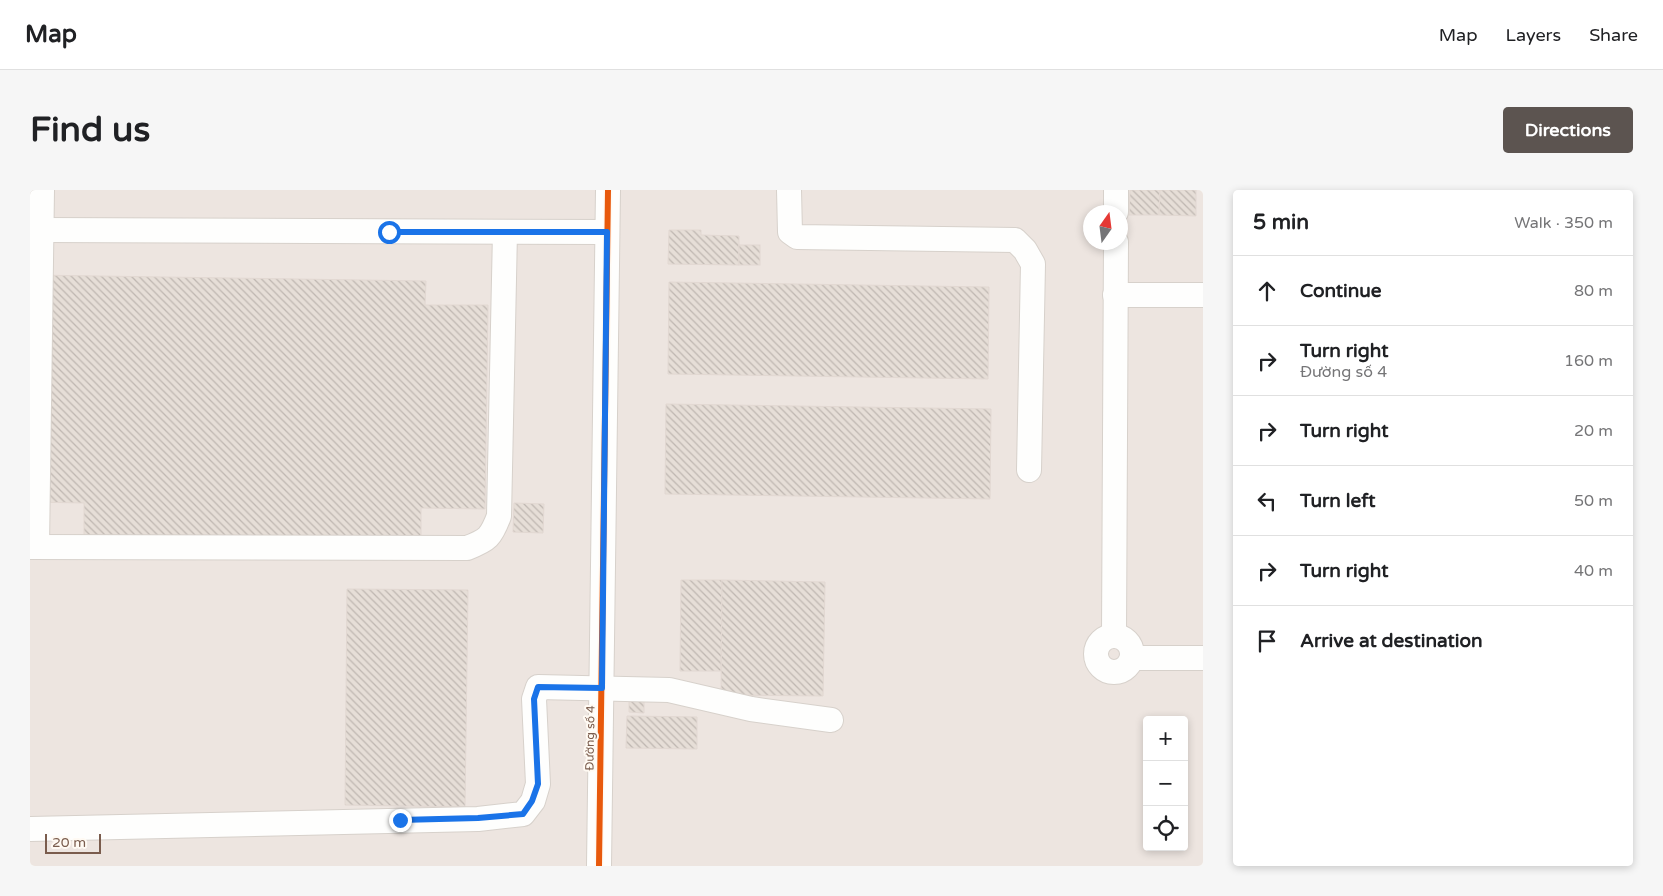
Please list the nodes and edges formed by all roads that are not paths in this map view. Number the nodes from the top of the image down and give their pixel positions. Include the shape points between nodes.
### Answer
1 (42, 190) edge
2 (608, 190) edge
3 (789, 190) edge
4 (1116, 190) edge
5 (1116, 205) edge
6 (41, 230) junction
7 (504, 232) junction
8 (607, 232) junction
9 (1116, 250) edge
10 (1116, 295) junction
11 (1203, 295) edge
12 (1029, 470) dead end
13 (34, 547) edge
14 (1114, 636) junction
15 (1132, 658) junction
16 (1203, 658) edge
17 (602, 688) junction
18 (831, 720) dead end
19 (30, 829) edge
20 (599, 866) edge

1 - 6 street
2 - 8 street, Đường số 4
3 - 12 street via 790,232 796,238 1015,240 1025,250 1032,264
4 - 5 street
6 - 7 street
6 - 13 street
7 - 8 street
7 - 13 street via 500,516 484,541 468,548
8 - 17 street, Đường số 4
9 - 10 street
10 - 11 street
10 - 14 street
14 - 15 street via 1127,641
14 - 15 street via 1101,641 1097,647 1097,660 1101,666 1114,672 1127,666
15 - 16 street
17 - 18 street via 669,690 750,709
17 - 19 street via 538,687 534,699 538,784 523,814 478,818
17 - 20 street, Đường số 4

